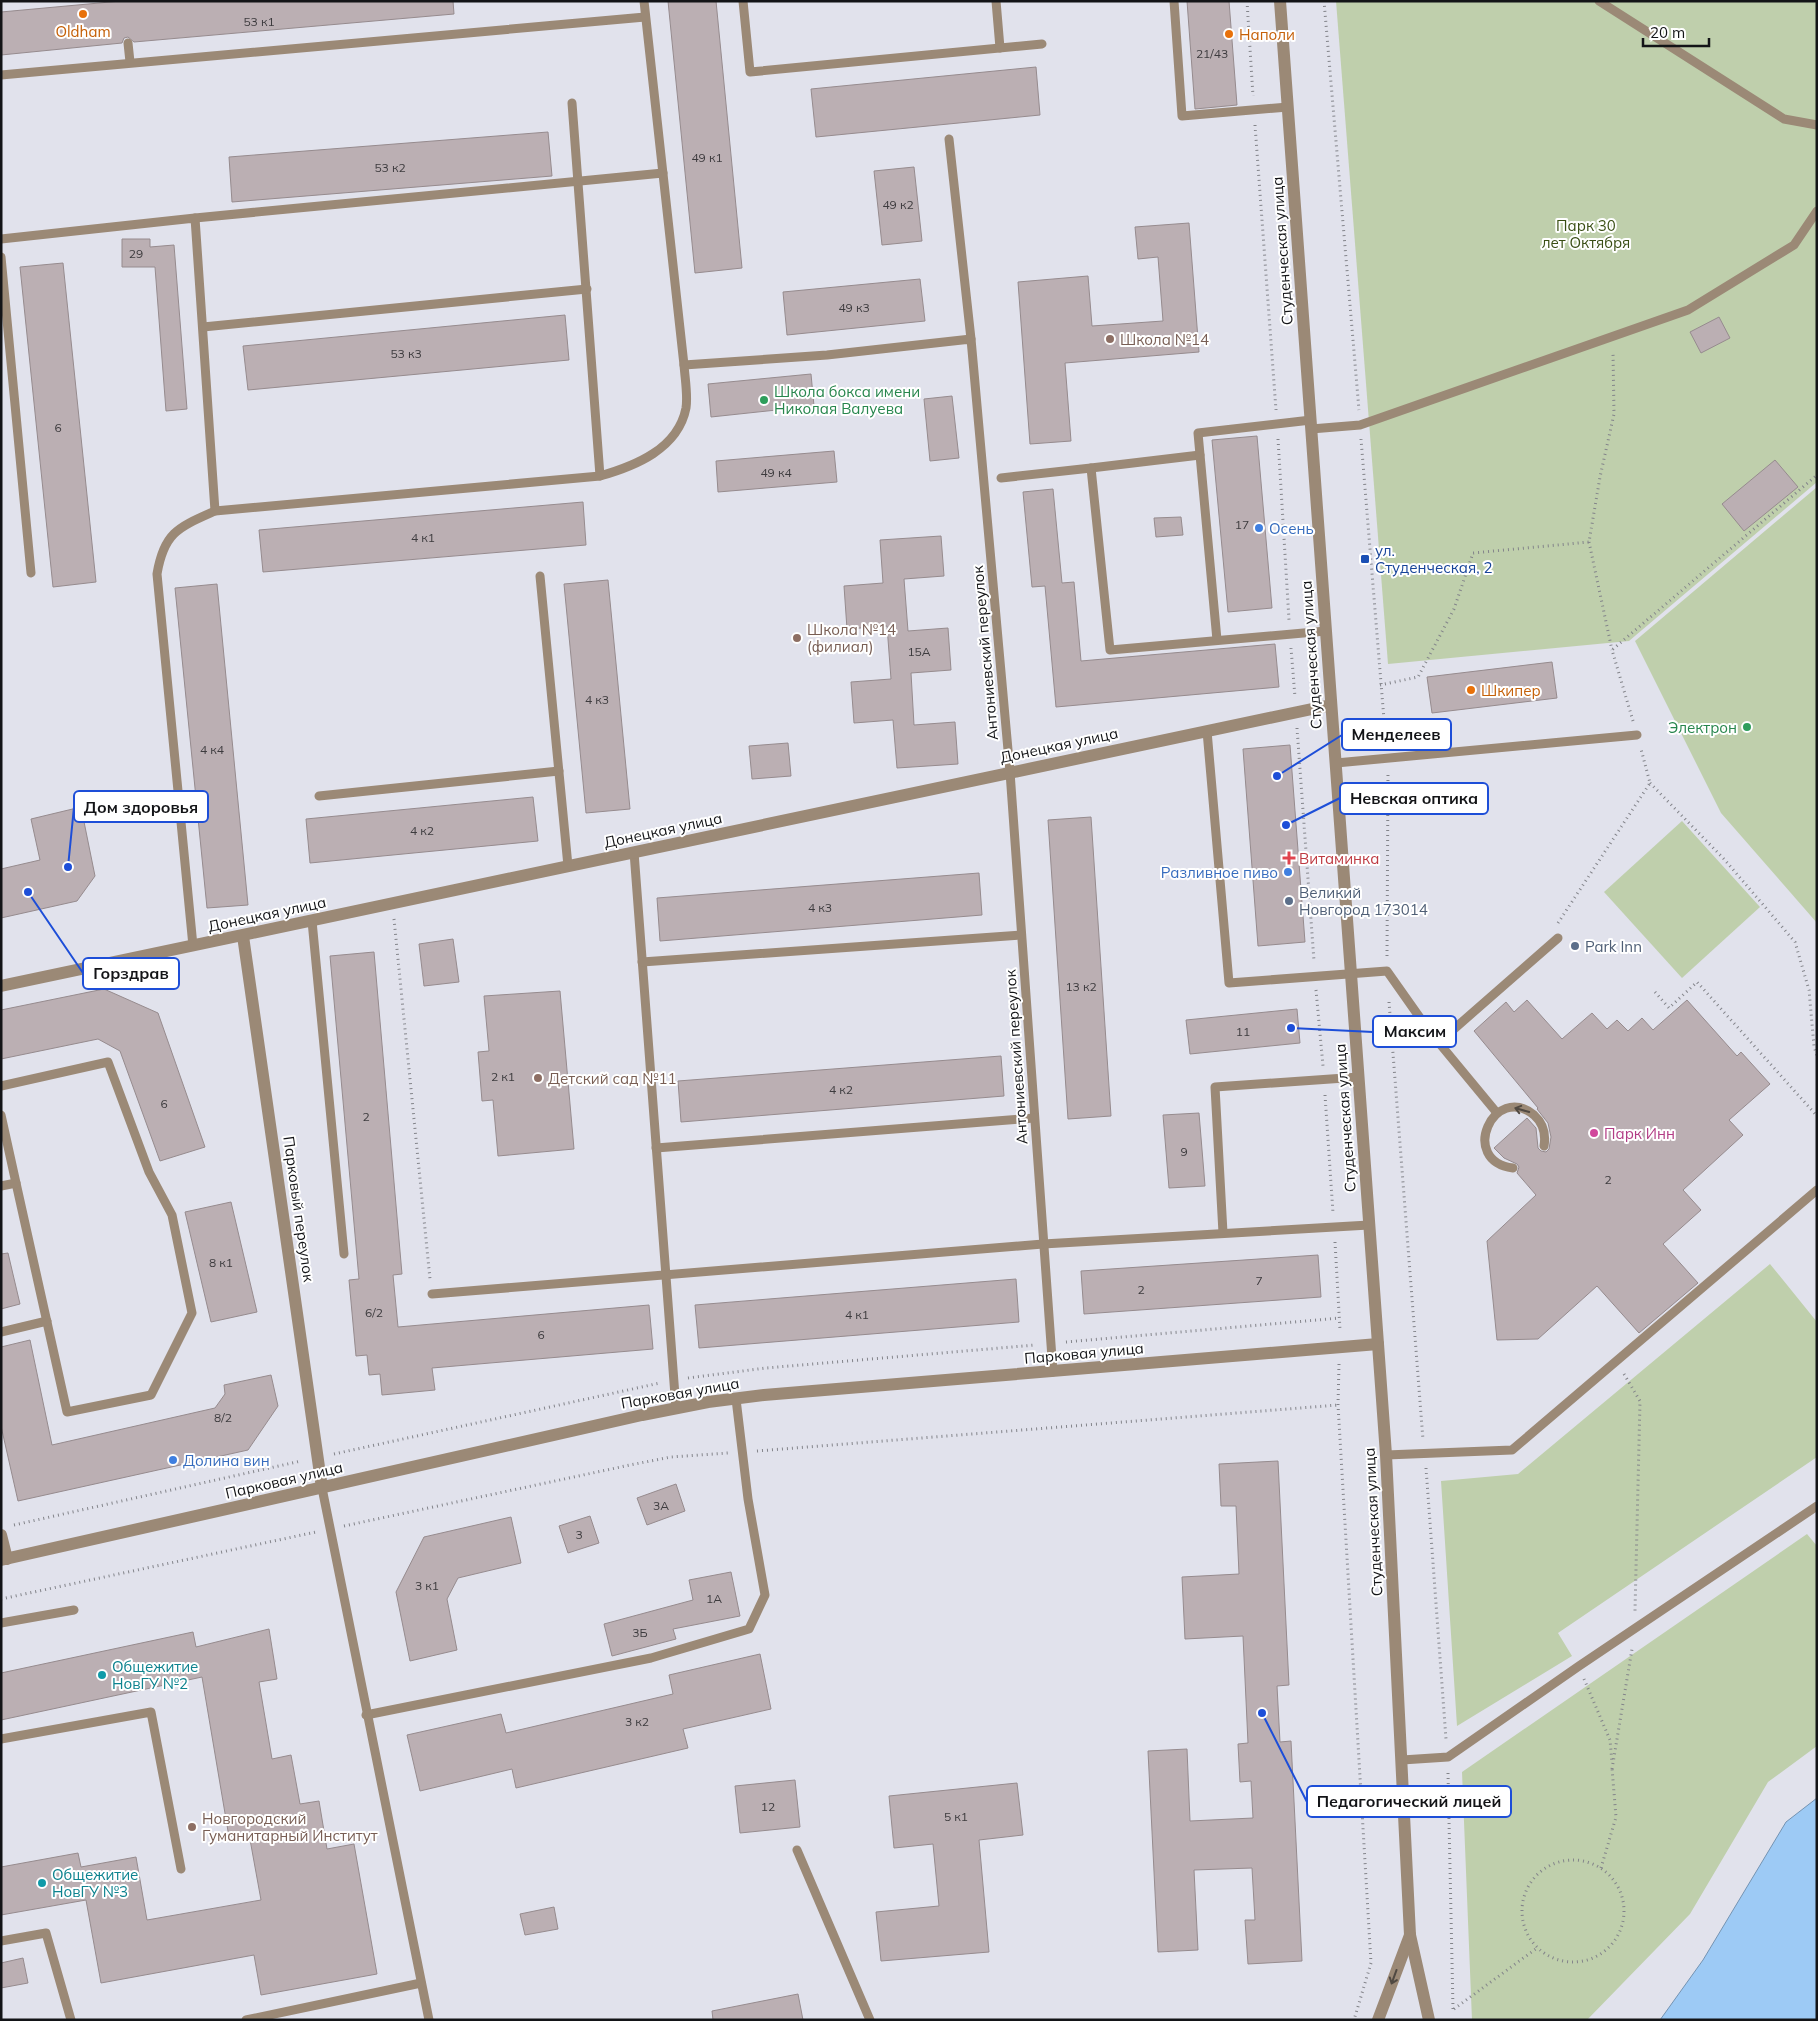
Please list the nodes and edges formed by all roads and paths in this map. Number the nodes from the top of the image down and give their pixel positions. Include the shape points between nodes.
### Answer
1 (644, 1) edge
2 (743, 1) edge
3 (996, 1) edge
4 (1174, 1) edge
5 (1247, 1) edge
6 (1280, 1) edge
7 (1599, 1) edge
8 (645, 17) junction
9 (128, 43) dead end
10 (1042, 44) dead end
11 (1000, 48) junction
12 (130, 62) junction
13 (1, 75) edge
14 (572, 103) dead end
15 (1288, 107) junction
16 (1254, 110) junction
17 (1817, 125) edge
18 (949, 139) dead end
19 (664, 173) junction
20 (578, 181) junction
21 (1817, 211) edge
22 (195, 218) junction
23 (1, 239) edge
24 (1, 257) edge
25 (587, 290) junction
26 (203, 327) junction
27 (1612, 337) junction
28 (971, 339) junction
29 (684, 366) junction
30 (1277, 424) junction
31 (1311, 425) junction
32 (1200, 454) junction
33 (1090, 468) junction
34 (1817, 475) edge
35 (600, 476) junction
36 (1001, 478) dead end
37 (215, 511) junction
38 (1589, 542) junction
39 (31, 573) dead end
40 (540, 576) dead end
41 (1326, 631) junction
42 (1290, 634) junction
43 (1217, 640) junction
44 (1612, 650) junction
45 (1380, 685) dead end
46 (1331, 705) junction
47 (1296, 712) junction
48 (1208, 731) junction
49 (1637, 736) junction
50 (1336, 763) junction
51 (559, 771) junction
52 (1010, 772) junction
53 (1650, 783) junction
54 (319, 796) dead end
55 (634, 852) junction
56 (568, 866) junction
57 (392, 904) junction
58 (312, 921) junction
59 (1021, 935) junction
60 (243, 936) junction
61 (1558, 938) joint
62 (193, 946) junction
63 (642, 962) junction
64 (1351, 974) junction
65 (1315, 977) junction
66 (1, 986) edge
67 (1655, 992) dead end
68 (1438, 1043) junction
69 (1817, 1056) edge
70 (1358, 1077) junction
71 (1324, 1079) junction
72 (1, 1086) edge
73 (1497, 1113) junction
74 (1, 1115) edge
75 (1817, 1116) edge
76 (1034, 1118) junction
77 (1544, 1146) dead end
78 (656, 1148) junction
79 (1513, 1168) dead end
80 (16, 1183) junction
81 (1, 1186) edge
82 (1817, 1190) edge
83 (1369, 1225) junction
84 (1334, 1227) junction
85 (1223, 1234) junction
86 (1043, 1244) junction
87 (344, 1254) dead end
88 (666, 1274) junction
89 (432, 1294) joint
90 (47, 1321) junction
91 (1, 1332) edge
92 (1378, 1344) junction
93 (1340, 1348) junction
94 (1616, 1361) junction
95 (1053, 1372) junction
96 (736, 1399) junction
97 (1338, 1405) junction
98 (676, 1408) junction
99 (743, 1452) junction
100 (1386, 1455) junction
101 (322, 1488) junction
102 (1817, 1506) edge
103 (330, 1529) junction
104 (1, 1535) edge
105 (4, 1560) edge
106 (1, 1599) edge
107 (74, 1610) dead end
108 (1, 1623) edge
109 (1635, 1628) junction
110 (1579, 1666) junction
111 (366, 1715) junction
112 (1, 1739) edge
113 (1402, 1760) junction
114 (1612, 1769) junction
115 (797, 1850) dead end
116 (1601, 1868) junction
117 (181, 1869) dead end
118 (1410, 1934) junction
119 (1, 1941) edge
120 (1537, 1948) junction
121 (421, 1983) junction
122 (1453, 2009) dead end
123 (71, 2020) edge
124 (246, 2020) edge
125 (429, 2020) edge
126 (870, 2020) edge
127 (1354, 2020) edge
128 (1378, 2020) edge
129 (1429, 2020) edge

1 - 8 lane
2 - 11 lane via 750,72
3 - 11 lane
4 - 16 lane via 1182,116
5 - 16 path
6 - 15 street, Студенческая улица
7 - 17 lane via 1784,119
8 - 12 lane
8 - 19 lane
9 - 12 lane
10 - 11 lane
12 - 13 lane
14 - 20 lane
15 - 16 lane
15 - 31 street, Студенческая улица
16 - 30 path
18 - 28 lane, Антониевский переулок
19 - 20 lane
19 - 29 lane
20 - 22 lane
20 - 25 lane
21 - 27 lane via 1794,245 1786,250 1688,310
22 - 23 lane
22 - 26 lane
24 - 39 lane
25 - 26 lane
25 - 35 lane
26 - 37 lane
27 - 31 lane via 1360,425
27 - 38 path via 1614,414
28 - 29 lane
28 - 52 lane, Антониевский переулок
29 - 35 lane via 686,405 676,430 647,460
30 - 31 lane
30 - 32 lane via 1198,433
30 - 42 path
31 - 41 street, Студенческая улица
32 - 33 lane
32 - 43 lane
33 - 36 lane
33 - 43 lane via 1110,650
34 - 44 path
35 - 37 lane
37 - 62 lane via 190,522 170,537 161,551 156,574
38 - 44 path
38 - 45 path via 1473,553 1454,609 1418,677
40 - 51 lane
41 - 42 lane
41 - 46 street, Студенческая улица
42 - 43 lane
42 - 47 path
44 - 49 path
46 - 47 street, Донецкая улица
46 - 50 street, Студенческая улица
47 - 48 street, Донецкая улица
47 - 65 path
48 - 52 street, Донецкая улица
48 - 65 lane via 1229,983
49 - 50 lane
49 - 53 path
50 - 64 street, Студенческая улица
51 - 54 lane
51 - 56 lane
52 - 55 street, Донецкая улица
52 - 59 lane, Антониевский переулок
53 - 61 path via 1553,931
53 - 69 path via 1724,859 1795,942 1809,990
55 - 56 street, Донецкая улица
55 - 63 lane
56 - 57 street, Донецкая улица
57 - 58 street, Донецкая улица
57 - 89 path
58 - 60 street, Донецкая улица
58 - 87 lane
59 - 63 lane
59 - 76 lane, Антониевский переулок
60 - 62 street, Донецкая улица
60 - 101 street, Парковый переулок
61 - 68 lane
62 - 66 street, Донецкая улица
63 - 78 lane
64 - 65 lane
64 - 68 lane via 1387,971
64 - 70 street, Студенческая улица
65 - 71 path
67 - 75 path via 1669,1008 1697,982
68 - 73 lane
70 - 71 lane
70 - 83 street, Студенческая улица
71 - 84 path
71 - 85 lane via 1215,1086
72 - 90 lane via 108,1062 149,1172 172,1215 192,1313 150,1395 67,1412
77 -> 73 lane via 1546,1136 1540,1120 1528,1110 1512,1107
73 - 79 lane via 1486,1126 1484,1142 1490,1157 1502,1167
74 - 80 lane
76 - 78 lane
76 - 86 lane, Антониевский переулок
78 - 88 lane
80 - 81 lane
80 - 90 lane
82 - 94 lane
83 - 84 lane
83 - 92 street, Студенческая улица
84 - 85 lane
84 - 93 path
85 - 86 lane
86 - 88 lane
86 - 95 lane, Антониевский переулок
88 - 89 lane
88 - 98 lane
90 - 91 lane
92 - 93 street, Парковая улица
92 - 100 street, Студенческая улица
93 - 95 street, Парковая улица
93 - 97 path
94 - 100 lane via 1512,1450
94 - 109 path via 1640,1401
95 - 96 street, Парковая улица
96 - 98 street, Парковая улица
96 - 99 lane
97 - 99 path
97 - 127 path via 1371,1963
98 - 101 street, Парковая улица
99 - 103 path via 671,1457
99 - 111 lane via 765,1595 749,1629 651,1658
100 - 113 street, Студенческая улица
101 - 103 lane
101 - 105 street, Парковая улица
102 - 109 lane
103 - 106 path
103 - 111 lane
104 - 105 street
107 - 108 lane
109 - 110 lane
109 - 114 path
110 - 113 lane via 1448,1757
110 - 114 path via 1610,1740
111 - 121 lane
112 - 117 lane via 151,1712
113 - 118 street, Студенческая улица
114 - 116 path via 1616,1817
115 - 126 lane
116 - 120 path via 1586,1862 1558,1862 1542,1870 1531,1882 1524,1898 1522,1916 1527,1934
116 - 120 path via 1614,1880 1623,1898 1625,1916 1618,1937 1607,1951 1586,1962 1568,1963 1551,1958
118 -> 128 street, Студенческая улица
118 - 129 street, Студенческая улица
119 - 123 lane via 46,1932
120 - 122 path
121 - 124 lane
121 - 125 lane

